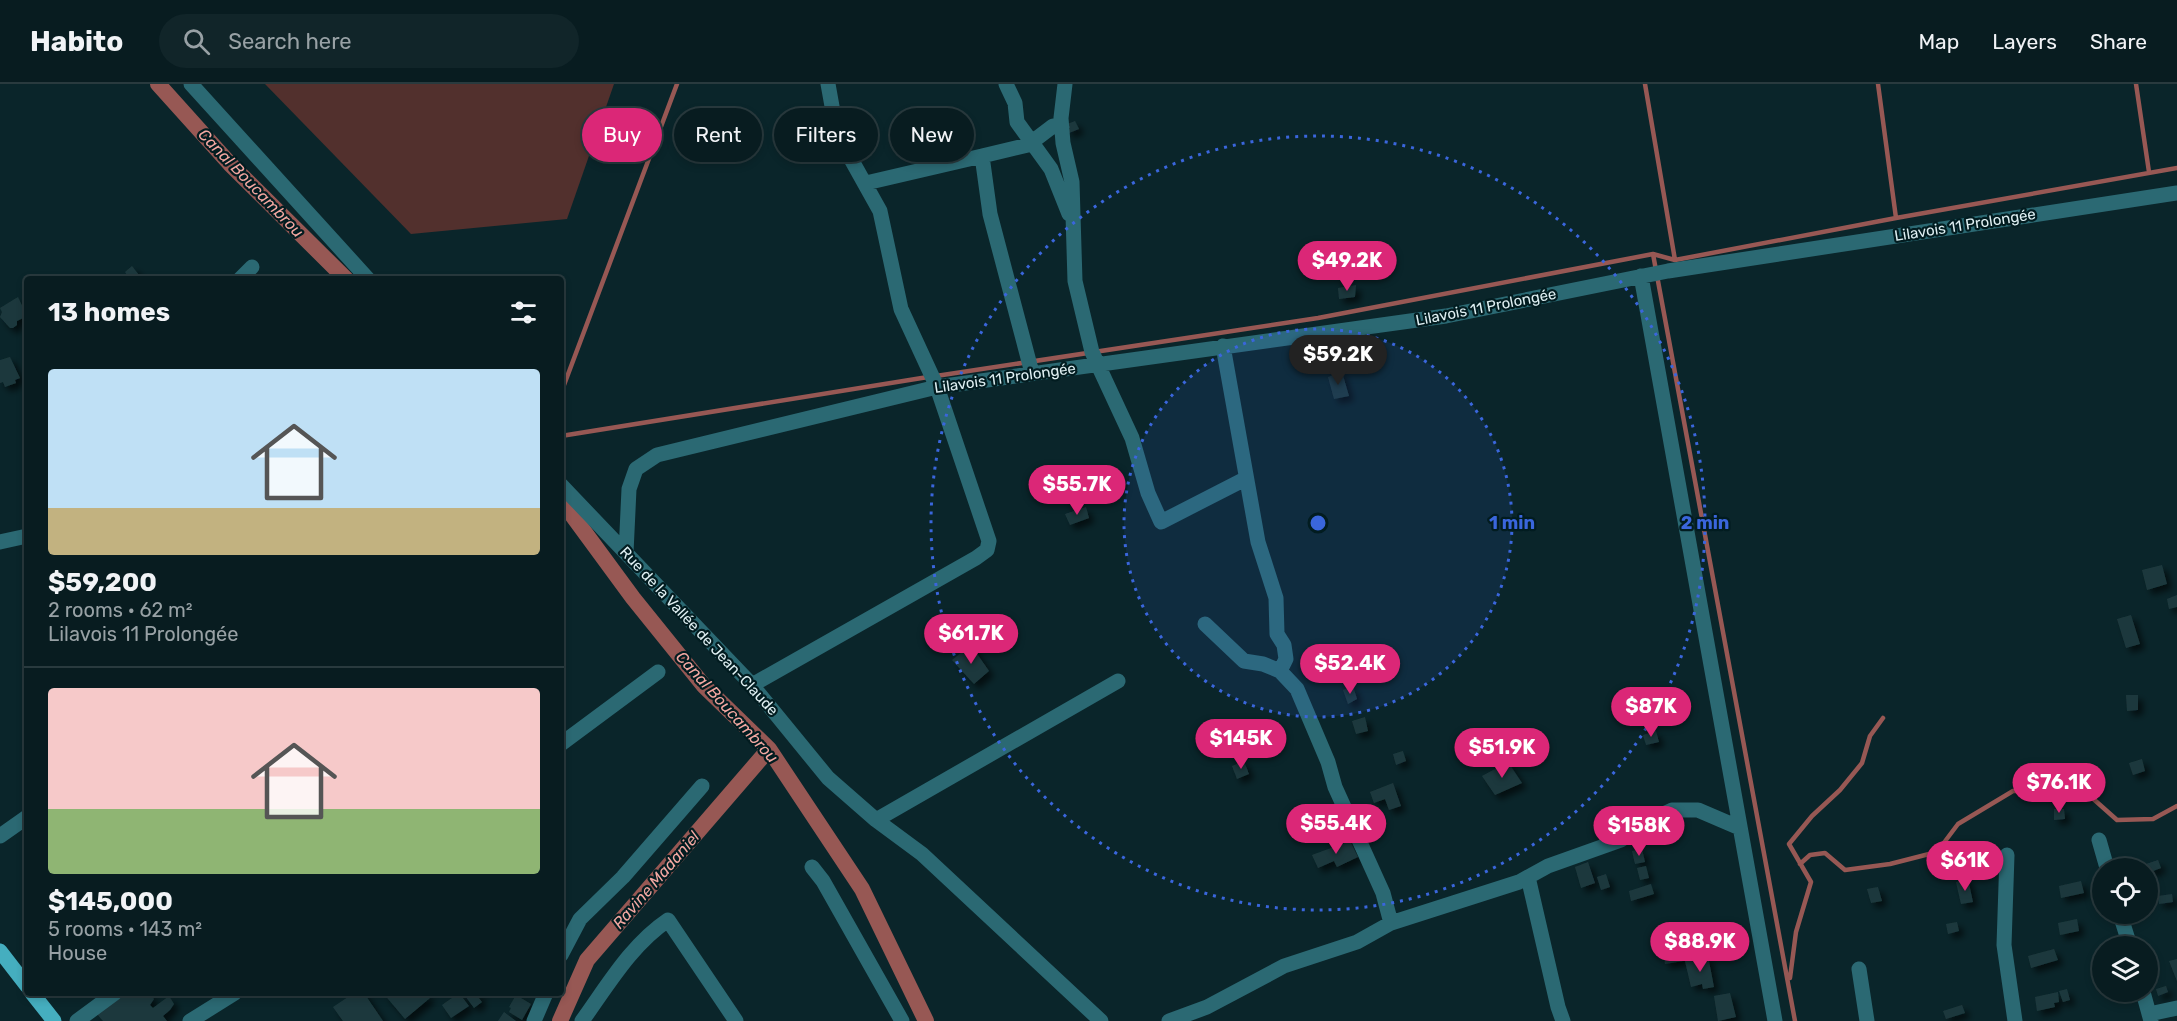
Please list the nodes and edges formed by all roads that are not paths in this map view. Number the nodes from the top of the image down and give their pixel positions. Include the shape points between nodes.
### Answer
1 (191, 84) edge
2 (828, 84) edge
3 (1005, 84) edge
4 (1065, 84) edge
5 (1062, 127) junction
6 (1031, 143) junction
7 (982, 156) junction
8 (866, 183) junction
9 (2177, 193) edge
10 (1074, 225) junction
11 (252, 267) dead end
12 (243, 276) edge
13 (365, 276) edge
14 (1641, 276) junction
15 (1223, 346) junction
16 (1098, 364) junction
17 (1032, 374) junction
18 (937, 387) junction
19 (1245, 479) junction
20 (564, 487) edge
21 (24, 537) edge
22 (0, 542) edge
23 (626, 553) junction
24 (1205, 624) dead end
25 (1280, 671) junction
26 (658, 672) dead end
27 (1118, 681) dead end
28 (752, 685) junction
29 (564, 742) edge
30 (702, 786) dead end
31 (24, 819) edge
32 (876, 820) junction
33 (1740, 828) junction
34 (0, 836) edge
35 (2099, 840) dead end
36 (2007, 855) dead end
37 (2104, 858) edge
38 (812, 867) dead end
39 (1528, 877) junction
40 (1391, 923) junction
41 (564, 949) edge
42 (0, 951) edge
43 (1859, 969) dead end
44 (24, 982) edge
45 (34, 996) edge
46 (111, 996) edge
47 (230, 996) edge
48 (545, 996) edge
49 (2146, 1002) edge
50 (2177, 1008) edge
51 (2150, 1018) edge
52 (900, 1020) edge
53 (54, 1021) edge
54 (77, 1021) edge
55 (190, 1021) edge
56 (534, 1021) edge
57 (582, 1021) edge
58 (736, 1021) edge
59 (1101, 1021) edge
60 (1169, 1021) edge
61 (1563, 1021) edge
62 (1774, 1021) edge
63 (1867, 1021) edge
64 (2015, 1021) edge

1 - 13 street
2 - 8 street via 837,134
3 - 6 street via 1015,103 1017,122
4 - 5 street
5 - 6 street via 1053,126
5 - 10 street via 1072,182
6 - 7 street
6 - 10 street via 1051,169
7 - 8 street
7 - 17 street via 990,214
8 - 18 street via 880,211 901,309
9 - 14 street, Lilavois 11 Prolongée
10 - 16 street via 1075,281
11 - 12 street
14 - 15 street, Lilavois 11 Prolongée via 1446,316
14 - 33 street
15 - 16 street, Lilavois 11 Prolongée
15 - 19 street
16 - 17 street, Lilavois 11 Prolongée
16 - 19 street via 1132,438 1161,522
17 - 18 street, Lilavois 11 Prolongée
18 - 23 street, Lilavois 11 Prolongée via 657,455 636,469 629,489
18 - 28 street via 989,541 987,550
19 - 25 street via 1258,542 1276,598 1277,634 1286,659
20 - 23 street, Rue de la Vallée de Jean-Claude
21 - 22 street
23 - 28 street, Rue de la Vallée de Jean-Claude
24 - 25 street via 1244,661
25 - 40 street via 1297,689 1335,787 1372,866
26 - 29 street
27 - 32 street
28 - 32 street, Rue de la Vallée de Jean-Claude via 828,778
30 - 41 street via 623,877 580,919
31 - 34 street
32 - 59 street, Rue de la Vallée de Jean-Claude via 922,854
33 - 39 street via 1698,810 1671,810 1621,840
33 - 62 street
35 - 37 street
36 - 64 street via 2004,945
38 - 52 street
39 - 40 street
39 - 61 street
40 - 60 street via 1357,942 1284,966 1207,1007
42 - 44 main road
43 - 63 street
45 - 53 main road
46 - 54 street
47 - 55 street
48 - 56 street
49 - 51 street
50 - 51 street
57 - 58 street via 633,950 668,920

